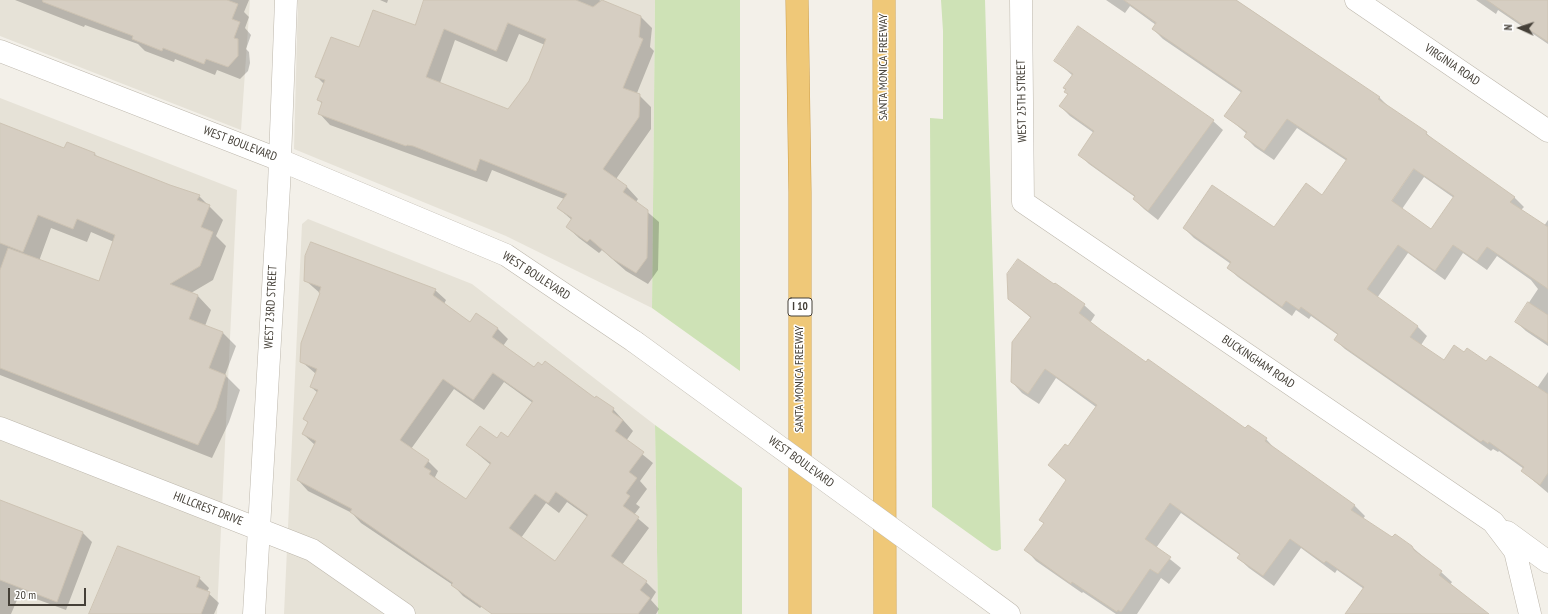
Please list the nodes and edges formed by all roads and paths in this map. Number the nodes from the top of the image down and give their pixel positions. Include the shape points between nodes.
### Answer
1 (286, 0) edge
2 (797, 0) edge
3 (884, 0) edge
4 (1021, 0) edge
5 (1356, 0) edge
6 (0, 51) edge
7 (1548, 131) edge
8 (280, 160) junction
9 (1023, 202) joint
10 (0, 428) edge
11 (1492, 522) junction
12 (258, 529) junction
13 (1548, 562) edge
14 (254, 614) edge
15 (404, 614) edge
16 (800, 614) edge
17 (885, 614) edge
18 (1009, 614) edge
19 (1530, 614) edge

1 - 8 street, WEST 23RD STREET
2 - 16 highway, SANTA MONICA FREEWAY / I 10 via 800,192
3 - 17 highway, SANTA MONICA FREEWAY
4 - 9 street, WEST 25TH STREET
5 - 7 street, VIRGINIA ROAD
6 - 8 street, WEST BOULEVARD
8 - 12 street, WEST 23RD STREET
8 - 18 street, WEST BOULEVARD, bridge via 506,255 635,342
9 - 11 street, BUCKINGHAM ROAD
10 - 12 street, HILLCREST DRIVE
11 - 13 street, BUCKINGHAM ROAD
11 - 19 street, BUCKINGHAM ROAD via 1515,552
12 - 14 street, WEST 23RD STREET
12 - 15 street, HILLCREST DRIVE via 312,550

